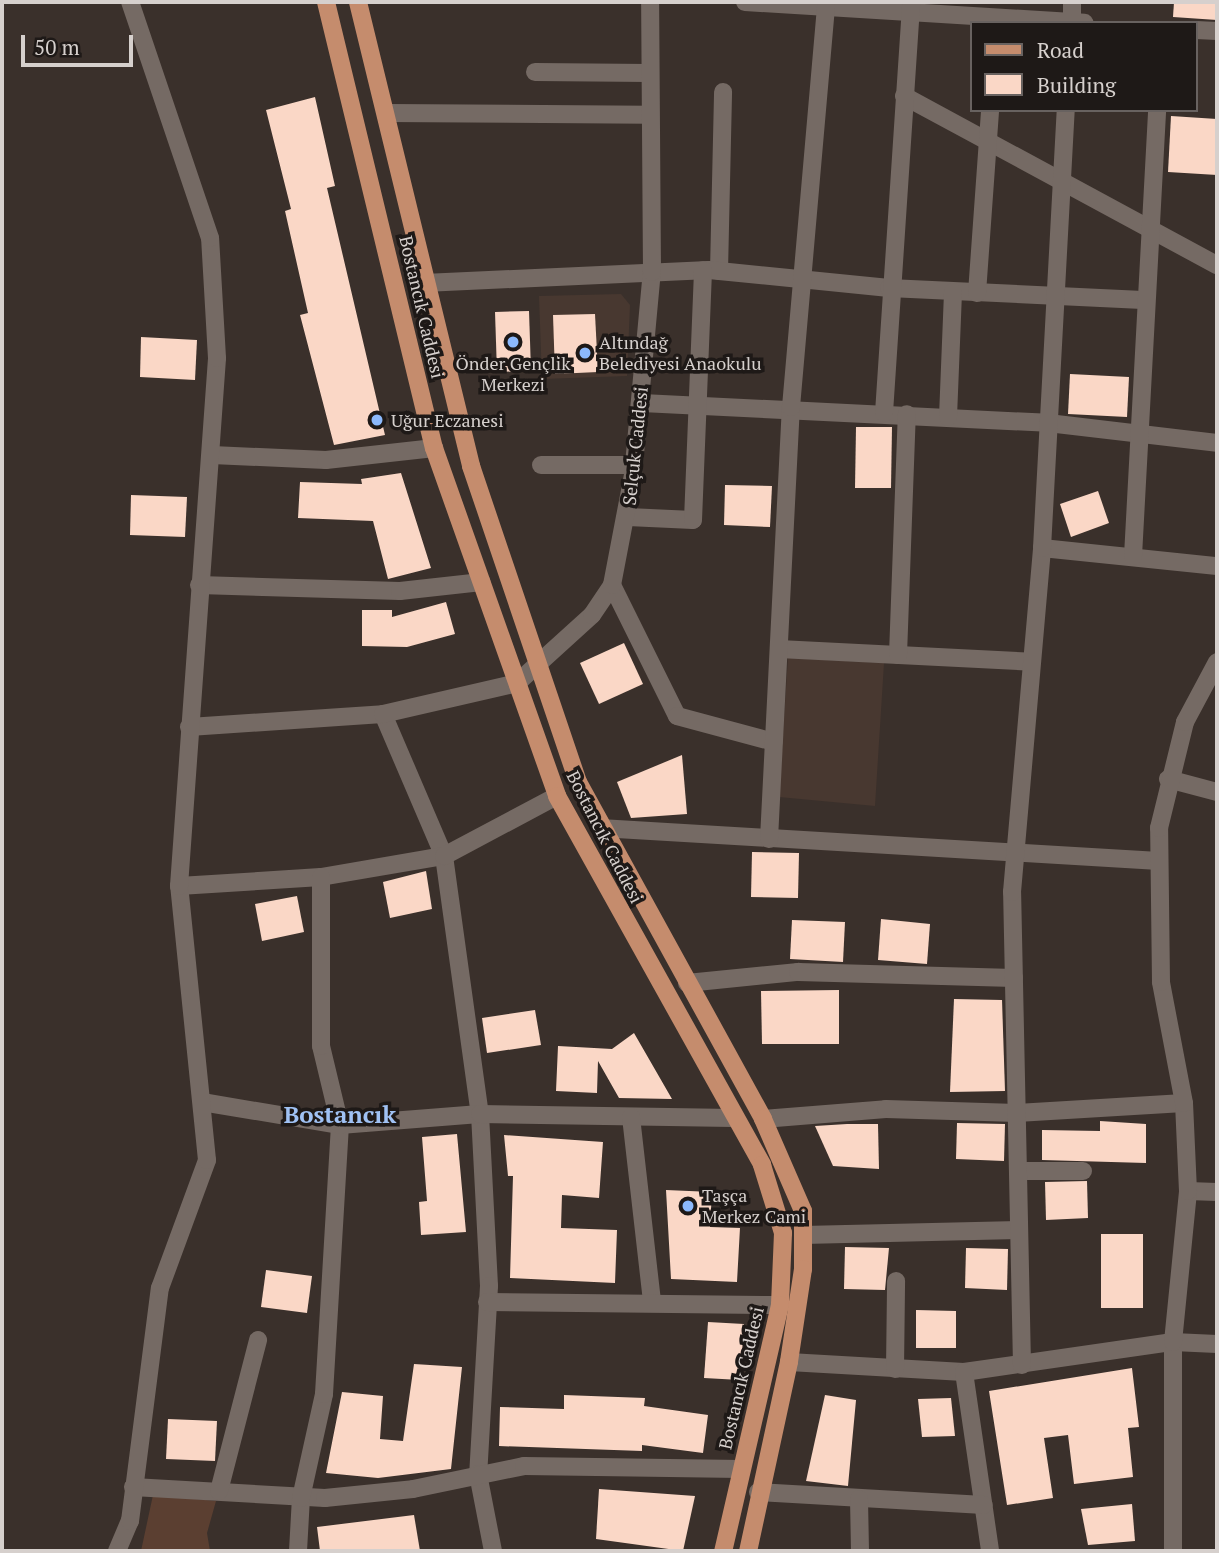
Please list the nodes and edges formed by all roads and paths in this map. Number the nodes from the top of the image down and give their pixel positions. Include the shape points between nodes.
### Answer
1 (130, 2) edge
2 (326, 2) edge
3 (358, 2) edge
4 (650, 2) edge
5 (745, 2) edge
6 (752, 2) edge
7 (1072, 2) edge
8 (826, 7) junction
9 (911, 7) edge
10 (996, 20) edge
11 (1034, 21) edge
12 (1072, 21) edge
13 (1198, 30) edge
14 (1217, 31) edge
15 (535, 72) dead end
16 (649, 73) junction
17 (723, 92) dead end
18 (904, 96) junction
19 (990, 112) edge
20 (1066, 112) edge
21 (1157, 112) edge
22 (387, 113) junction
23 (648, 115) junction
24 (987, 145) junction
25 (1060, 183) junction
26 (1148, 228) junction
27 (1217, 265) edge
28 (711, 271) junction
29 (652, 272) junction
30 (800, 281) junction
31 (424, 283) junction
32 (889, 288) junction
33 (953, 292) junction
34 (977, 293) junction
35 (1054, 297) junction
36 (1143, 300) junction
37 (642, 403) junction
38 (697, 405) junction
39 (791, 407) junction
40 (884, 413) junction
41 (907, 414) junction
42 (948, 417) junction
43 (1048, 423) junction
44 (1138, 429) junction
45 (1217, 443) edge
46 (434, 448) junction
47 (212, 455) junction
48 (541, 465) dead end
49 (635, 465) junction
50 (628, 517) junction
51 (1042, 548) junction
52 (1133, 556) junction
53 (1217, 566) edge
54 (482, 582) junction
55 (199, 585) junction
56 (612, 585) junction
57 (779, 649) junction
58 (898, 655) junction
59 (1032, 662) junction
60 (1217, 662) edge
61 (539, 664) junction
62 (517, 683) junction
63 (383, 714) junction
64 (189, 727) junction
65 (774, 742) junction
66 (1168, 779) junction
67 (1217, 792) edge
68 (556, 796) junction
69 (600, 828) junction
70 (769, 839) junction
71 (1016, 854) junction
72 (444, 856) junction
73 (1159, 861) junction
74 (321, 877) junction
75 (179, 886) junction
76 (1014, 978) junction
77 (687, 983) junction
78 (202, 1102) junction
79 (1184, 1103) junction
80 (1017, 1113) junction
81 (480, 1114) junction
82 (631, 1117) junction
83 (733, 1118) junction
84 (763, 1119) junction
85 (340, 1125) junction
86 (1018, 1171) junction
87 (1083, 1171) dead end
88 (1188, 1191) junction
89 (1217, 1192) edge
90 (1019, 1230) junction
91 (803, 1235) junction
92 (896, 1281) dead end
93 (652, 1301) junction
94 (488, 1302) junction
95 (780, 1305) junction
96 (258, 1340) dead end
97 (1173, 1342) junction
98 (1217, 1344) edge
99 (789, 1362) junction
100 (1021, 1365) junction
101 (895, 1369) junction
102 (964, 1372) junction
103 (741, 1469) junction
104 (478, 1474) junction
105 (132, 1487) junction
106 (219, 1491) junction
107 (758, 1492) junction
108 (301, 1497) junction
109 (859, 1499) junction
110 (984, 1505) junction
111 (117, 1551) edge
112 (298, 1551) edge
113 (493, 1551) edge
114 (723, 1551) edge
115 (748, 1551) edge
116 (860, 1551) edge
117 (990, 1551) edge
118 (1173, 1551) edge

1 - 47 street via 210,237 216,306
2 - 46 main road, Bostancık Caddesi
3 - 22 main road, Bostancık Caddesi
4 - 16 street, Selçuk Caddesi
5 - 6 street
6 - 8 street
7 - 12 street
8 - 9 street
8 - 30 street
9 - 10 street
9 - 18 street
10 - 11 street
13 - 14 street
15 - 16 street
16 - 23 street, Selçuk Caddesi
17 - 28 street
18 - 24 street
18 - 32 street
19 - 24 street
20 - 25 street
21 - 26 street
22 - 23 street
22 - 31 main road, Bostancık Caddesi
23 - 29 street, Selçuk Caddesi
24 - 25 street
24 - 34 street
25 - 26 street
25 - 35 street
26 - 27 street
26 - 36 street
28 - 29 street
28 - 30 street
28 - 38 street
29 - 31 street
29 - 37 street, Selçuk Caddesi
30 - 32 street
30 - 39 street
31 - 61 main road, Bostancık Caddesi via 471,466
32 - 33 street
32 - 40 street
33 - 34 street
33 - 42 street
34 - 35 street
35 - 36 street
35 - 43 street
36 - 44 street
37 - 38 street
37 - 49 street, Selçuk Caddesi
38 - 39 street
38 - 50 street via 693,520
39 - 40 street
39 - 57 street
40 - 41 street
41 - 42 street
41 - 58 street
42 - 43 street
43 - 44 street
43 - 51 street
44 - 45 street
44 - 52 street
46 - 47 street via 326,460
46 - 54 main road, Bostancık Caddesi
47 - 55 street
48 - 49 street
49 - 50 street, Selçuk Caddesi
50 - 56 street, Selçuk Caddesi
51 - 52 street
51 - 59 street
52 - 53 street
54 - 55 street via 400,591
54 - 62 main road, Bostancık Caddesi
55 - 64 street
56 - 61 street, Selçuk Caddesi via 592,615
56 - 65 street via 677,716
57 - 58 street
57 - 65 street
58 - 59 street
59 - 71 street
60 - 66 street via 1185,722
61 - 62 street, Selçuk Caddesi
61 - 69 main road, Bostancık Caddesi
62 - 63 street
62 - 68 main road, Bostancık Caddesi
63 - 64 street
63 - 72 street
64 - 75 street
65 - 70 street
66 - 67 street
66 - 73 street
68 - 72 street
68 - 83 main road, Bostancık Caddesi
69 - 70 street
69 - 77 main road, Bostancık Caddesi
70 - 71 street
71 - 73 street
71 - 76 street
72 - 74 street
72 - 81 street
73 - 79 street via 1161,982
74 - 75 street
74 - 85 street via 321,1046
75 - 78 street
76 - 77 street via 798,972
76 - 80 street
77 - 84 main road, Bostancık Caddesi
78 - 85 street
78 - 105 street via 206,1160 160,1288
79 - 80 street
79 - 88 street
80 - 84 street via 886,1109
80 - 86 street
81 - 82 street
81 - 85 street
81 - 94 street via 488,1182
82 - 83 street
82 - 93 street
83 - 95 main road, Bostancık Caddesi via 762,1165 783,1233
84 - 91 main road, Bostancık Caddesi via 788,1166
85 - 108 street via 324,1394
86 - 87 street
86 - 90 street
88 - 89 street
88 - 97 street
90 - 91 street
90 - 100 street
91 - 99 main road, Bostancık Caddesi
92 - 101 street
93 - 94 street
93 - 95 street
94 - 104 street
95 - 103 main road, Bostancık Caddesi
96 - 106 street
97 - 98 street
97 - 100 street
97 - 118 street
99 - 101 street
99 - 107 main road, Bostancık Caddesi
100 - 102 street
101 - 102 street
102 - 110 street
103 - 104 street via 547,1465
103 - 114 main road, Bostancık Caddesi
104 - 108 street via 413,1489
104 - 113 street
105 - 106 street
105 - 111 street via 130,1521
106 - 108 street
107 - 109 street
107 - 115 main road, Bostancık Caddesi
108 - 112 street
109 - 110 street
109 - 116 street
110 - 117 street

